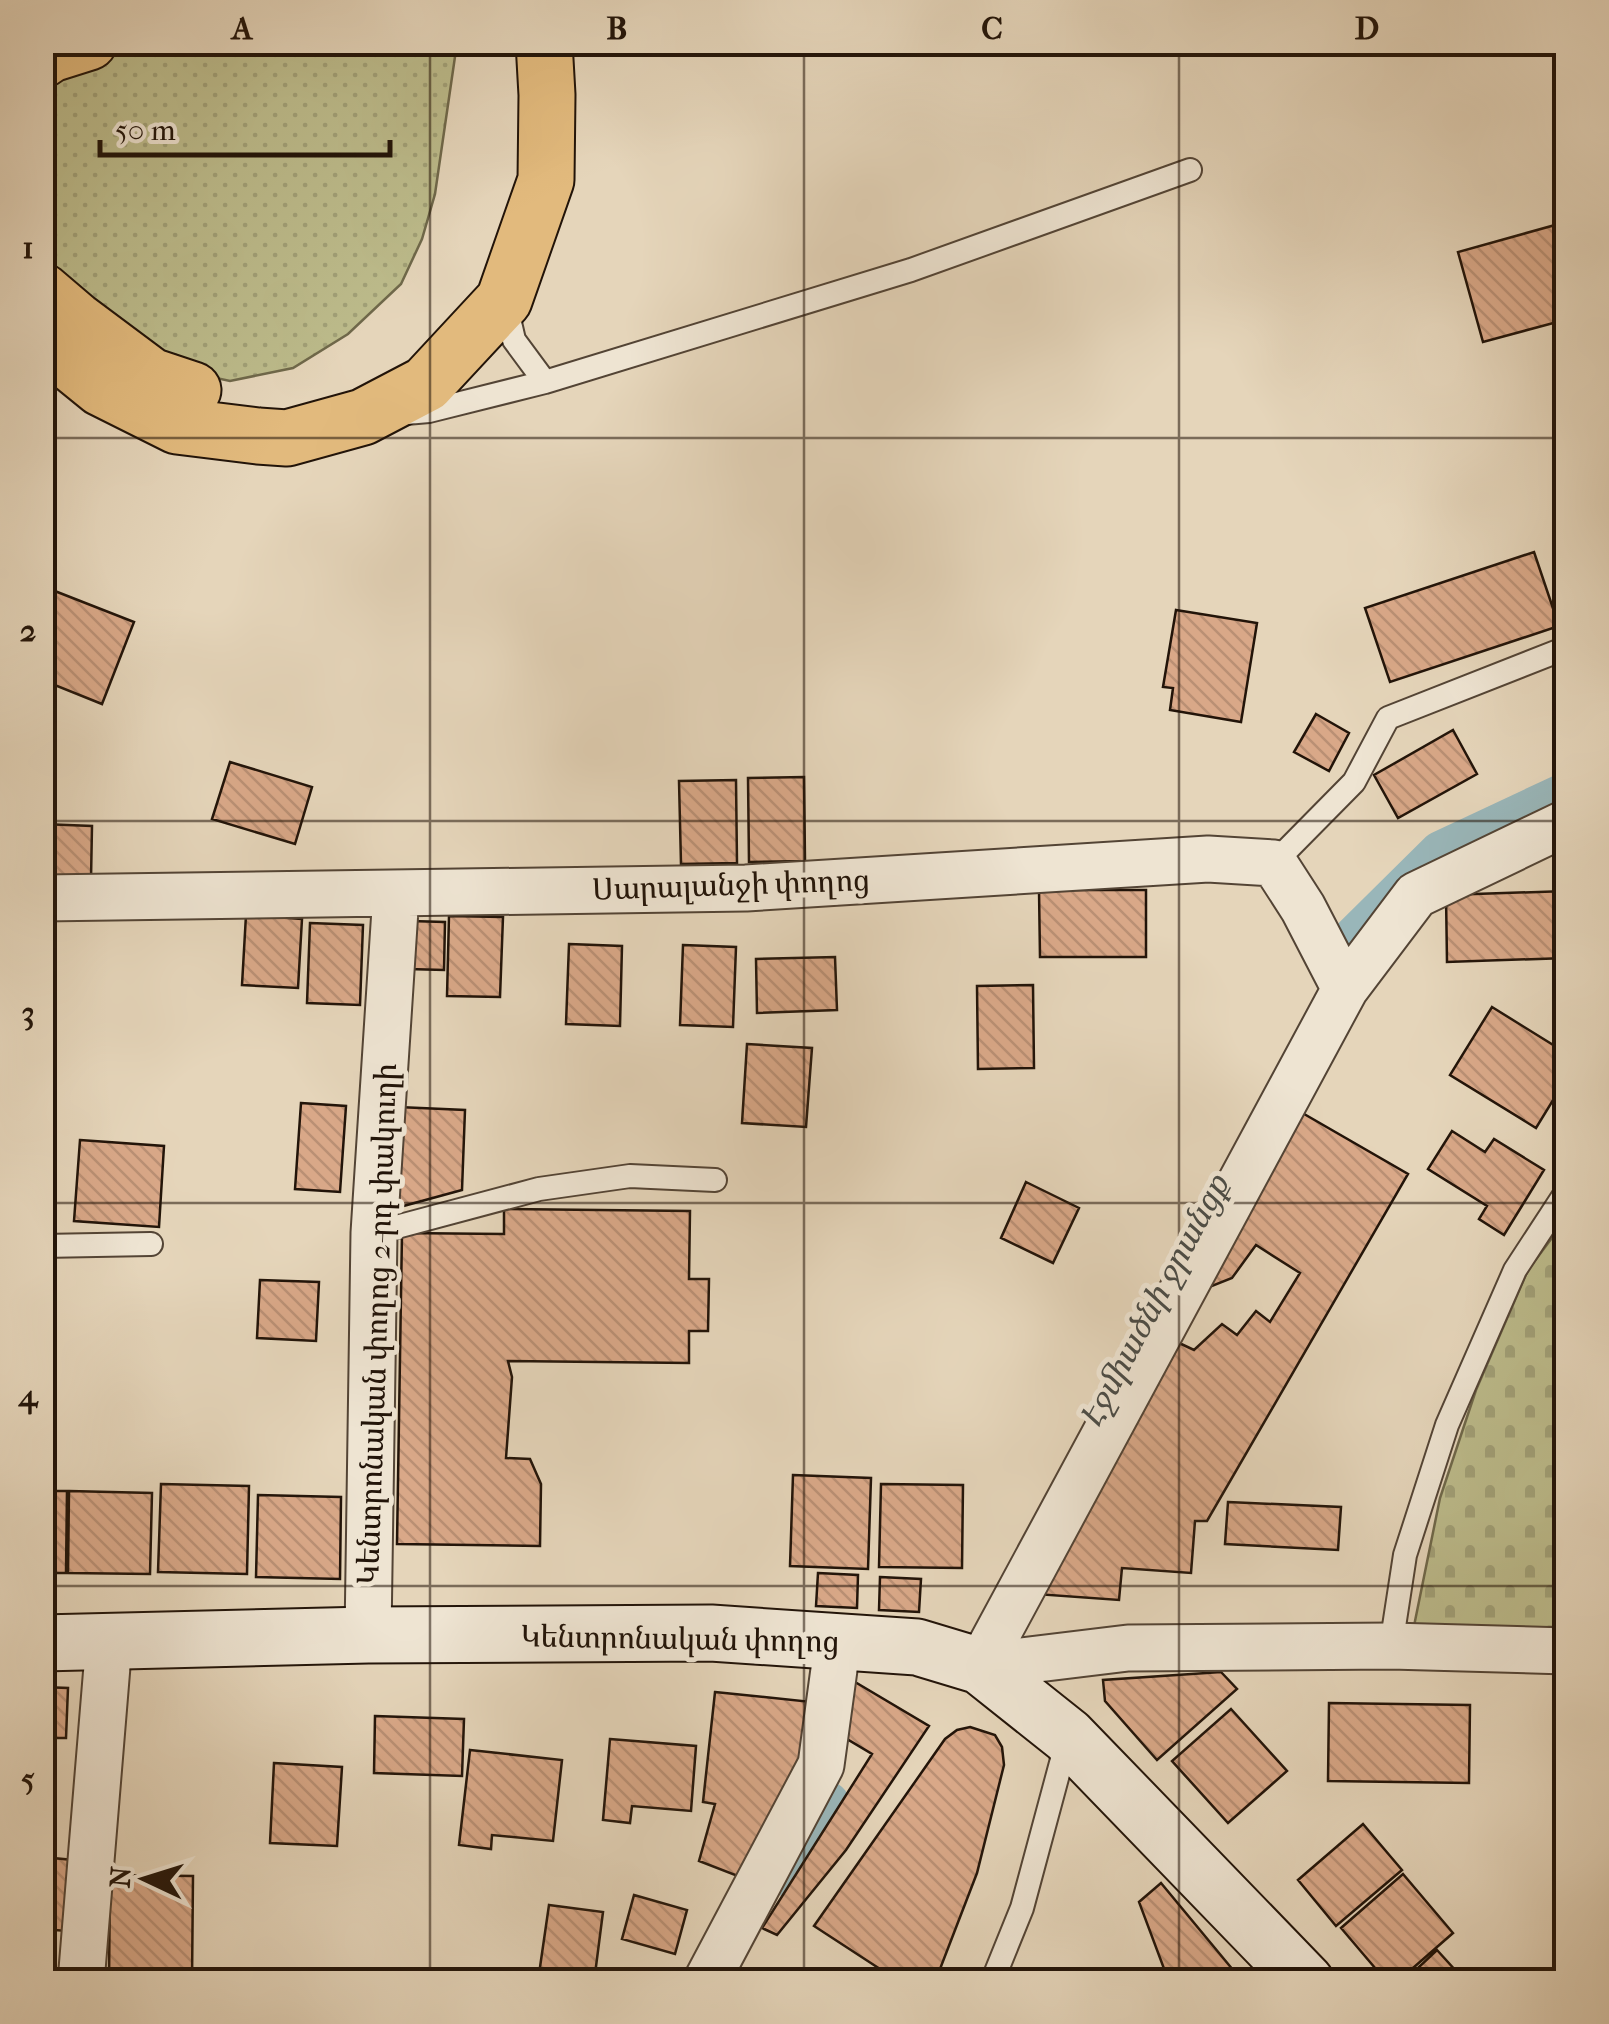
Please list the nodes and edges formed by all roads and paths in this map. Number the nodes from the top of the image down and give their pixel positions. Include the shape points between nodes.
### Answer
1 (89, 42) edge
2 (527, 45) edge
3 (42, 60) edge
4 (1190, 170) dead end
5 (42, 291) edge
6 (504, 300) junction
7 (42, 340) edge
8 (545, 382) junction
9 (364, 417) junction
10 (1566, 648) edge
11 (1566, 823) edge
12 (1274, 862) junction
13 (396, 894) junction
14 (42, 898) edge
15 (1345, 989) junction
16 (715, 1180) dead end
17 (1566, 1192) edge
18 (374, 1233) junction
19 (152, 1244) dead end
20 (42, 1246) edge
21 (368, 1635) junction
22 (838, 1640) junction
23 (109, 1642) junction
24 (42, 1643) edge
25 (1390, 1646) junction
26 (1566, 1651) edge
27 (980, 1666) junction
28 (1068, 1736) junction
29 (81, 1982) edge
30 (706, 1982) edge
31 (992, 1982) edge
32 (1306, 1982) edge

1 - 3 highway
2 - 5 highway via 520,158 503,234 468,298 427,341 379,376 329,395 238,405 151,376
2 - 6 highway via 547,95 546,180
4 - 8 lane via 911,270
6 - 8 lane via 514,340
6 - 9 highway via 426,384
7 - 9 highway via 101,388 178,426 288,438
8 - 9 lane via 429,411
10 - 12 lane via 1388,718 1354,782
11 - 15 street via 1416,895
12 - 13 street, Սարալանջի փողոց via 1208,859 746,888
12 - 15 street
13 - 14 street, Սարալանջի փողոց
13 - 18 street, Կենտրոնական փողոց 2-րդ փակուղի
15 - 27 street
16 - 18 lane via 630,1176 539,1189
17 - 25 lane via 1515,1270 1447,1425 1404,1555
18 - 21 street, Կենտրոնական փողոց 2-րդ փակուղի
19 - 20 lane
21 - 22 main road, Կենտրոնական փողոց
21 - 23 main road, Կենտրոնական փողոց
22 - 27 main road, Կենտրոնական փողոց via 918,1647
22 - 30 street via 821,1766
23 - 24 main road, Կենտրոնական փողոց
23 - 29 street
25 - 26 street
25 - 27 street via 1128,1648
27 - 28 main road, Կենտրոնական փողոց
28 - 31 lane via 1022,1908
28 - 32 main road, Կենտրոնական փողոց

